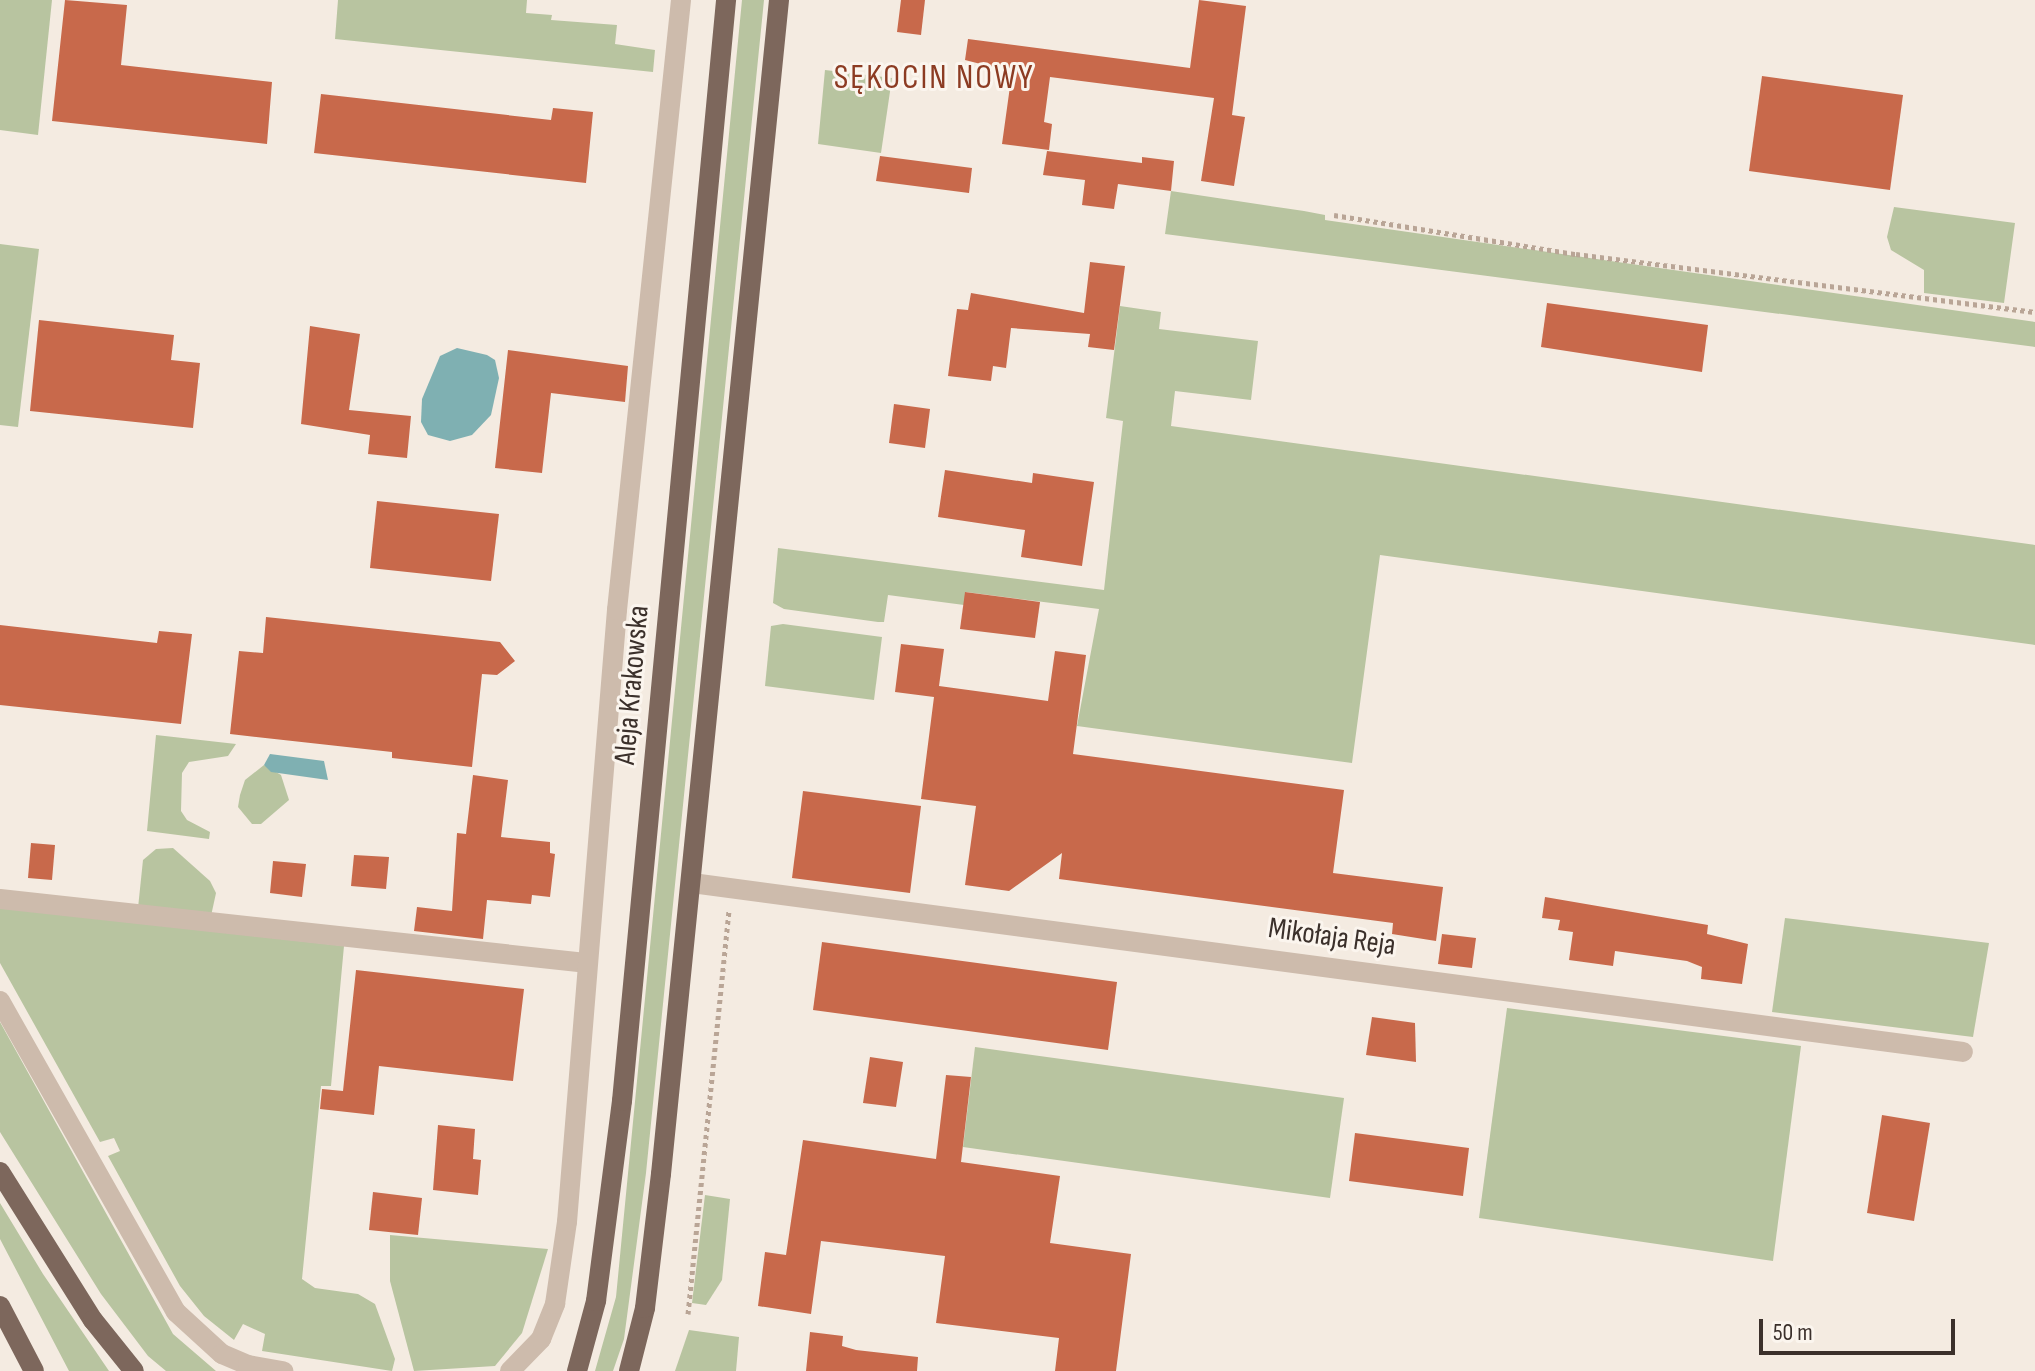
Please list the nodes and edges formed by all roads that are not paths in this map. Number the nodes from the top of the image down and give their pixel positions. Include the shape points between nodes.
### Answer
1 (681, 0) edge
2 (726, 0) edge
3 (779, 0) edge
4 (692, 883) junction
5 (0, 899) edge
6 (586, 963) junction
7 (0, 1001) edge
8 (1963, 1052) dead end
9 (0, 1172) edge
10 (0, 1306) edge
11 (34, 1371) edge
12 (134, 1371) edge
13 (283, 1371) edge
14 (510, 1371) edge
15 (577, 1371) edge
16 (629, 1371) edge

1 - 6 street
2 - 15 main road, Aleja Krakowska via 622,1101 596,1301
3 - 4 main road
4 - 8 street, Mikołaja Reja
4 - 16 main road via 652,1257
5 - 6 street
6 - 14 street via 576,1125 555,1304 541,1339
7 - 13 street via 176,1312 222,1354
9 - 12 main road via 93,1320
10 - 11 main road

